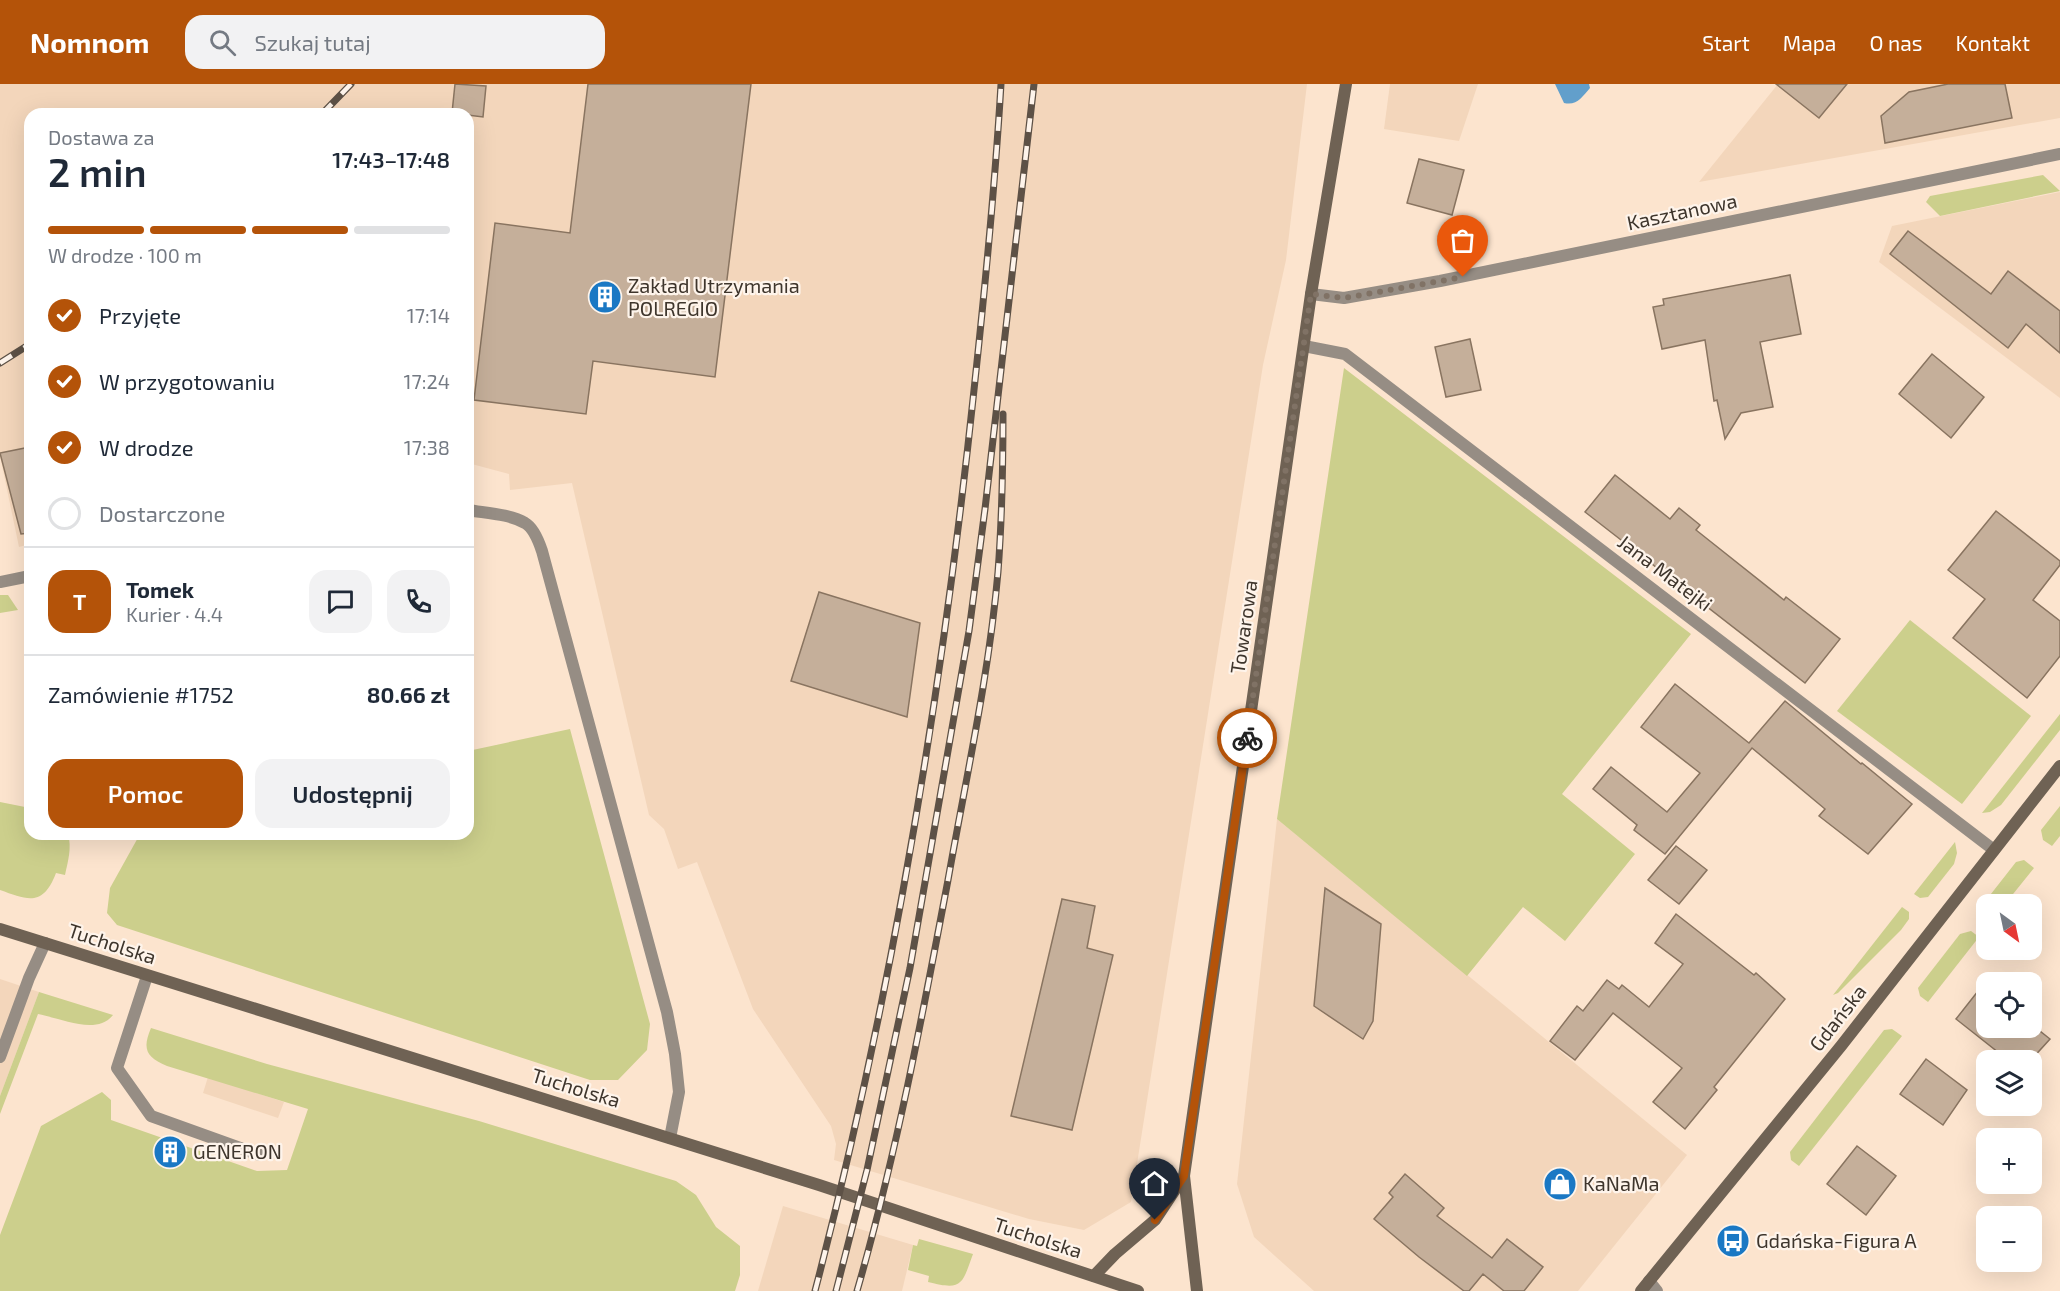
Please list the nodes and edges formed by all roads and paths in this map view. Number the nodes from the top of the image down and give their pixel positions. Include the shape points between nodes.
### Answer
1 (1346, 84) edge
2 (2060, 154) edge
3 (1311, 294) junction
4 (1304, 346) junction
5 (474, 511) edge
6 (24, 577) edge
7 (0, 582) edge
8 (2060, 766) edge
9 (1994, 850) junction
10 (0, 929) edge
11 (45, 943) junction
12 (147, 976) junction
13 (0, 1057) edge
14 (670, 1138) junction
15 (260, 1155) dead end
16 (1184, 1176) junction
17 (1094, 1276) junction
18 (1649, 1288) edge
19 (1137, 1291) edge
20 (1197, 1291) edge

1 - 3 main road, Towarowa
2 - 3 street, Kasztanowa via 1440,282 1344,298
3 - 4 main road, Towarowa
4 - 9 street, Jana Matejki via 1345,354
4 - 16 main road, Towarowa
5 - 14 street via 526,523 542,551 667,1012 679,1092
6 - 7 street
8 - 9 main road, Gdańska
9 - 18 main road, Gdańska
10 - 11 main road, Tucholska
11 - 12 main road, Tucholska
11 - 13 street
12 - 14 main road, Tucholska
12 - 15 street via 117,1068 151,1116
14 - 17 main road, Tucholska
16 - 17 main road, Towarowa via 1155,1220
16 - 20 main road, Towarowa
17 - 19 main road, Tucholska

